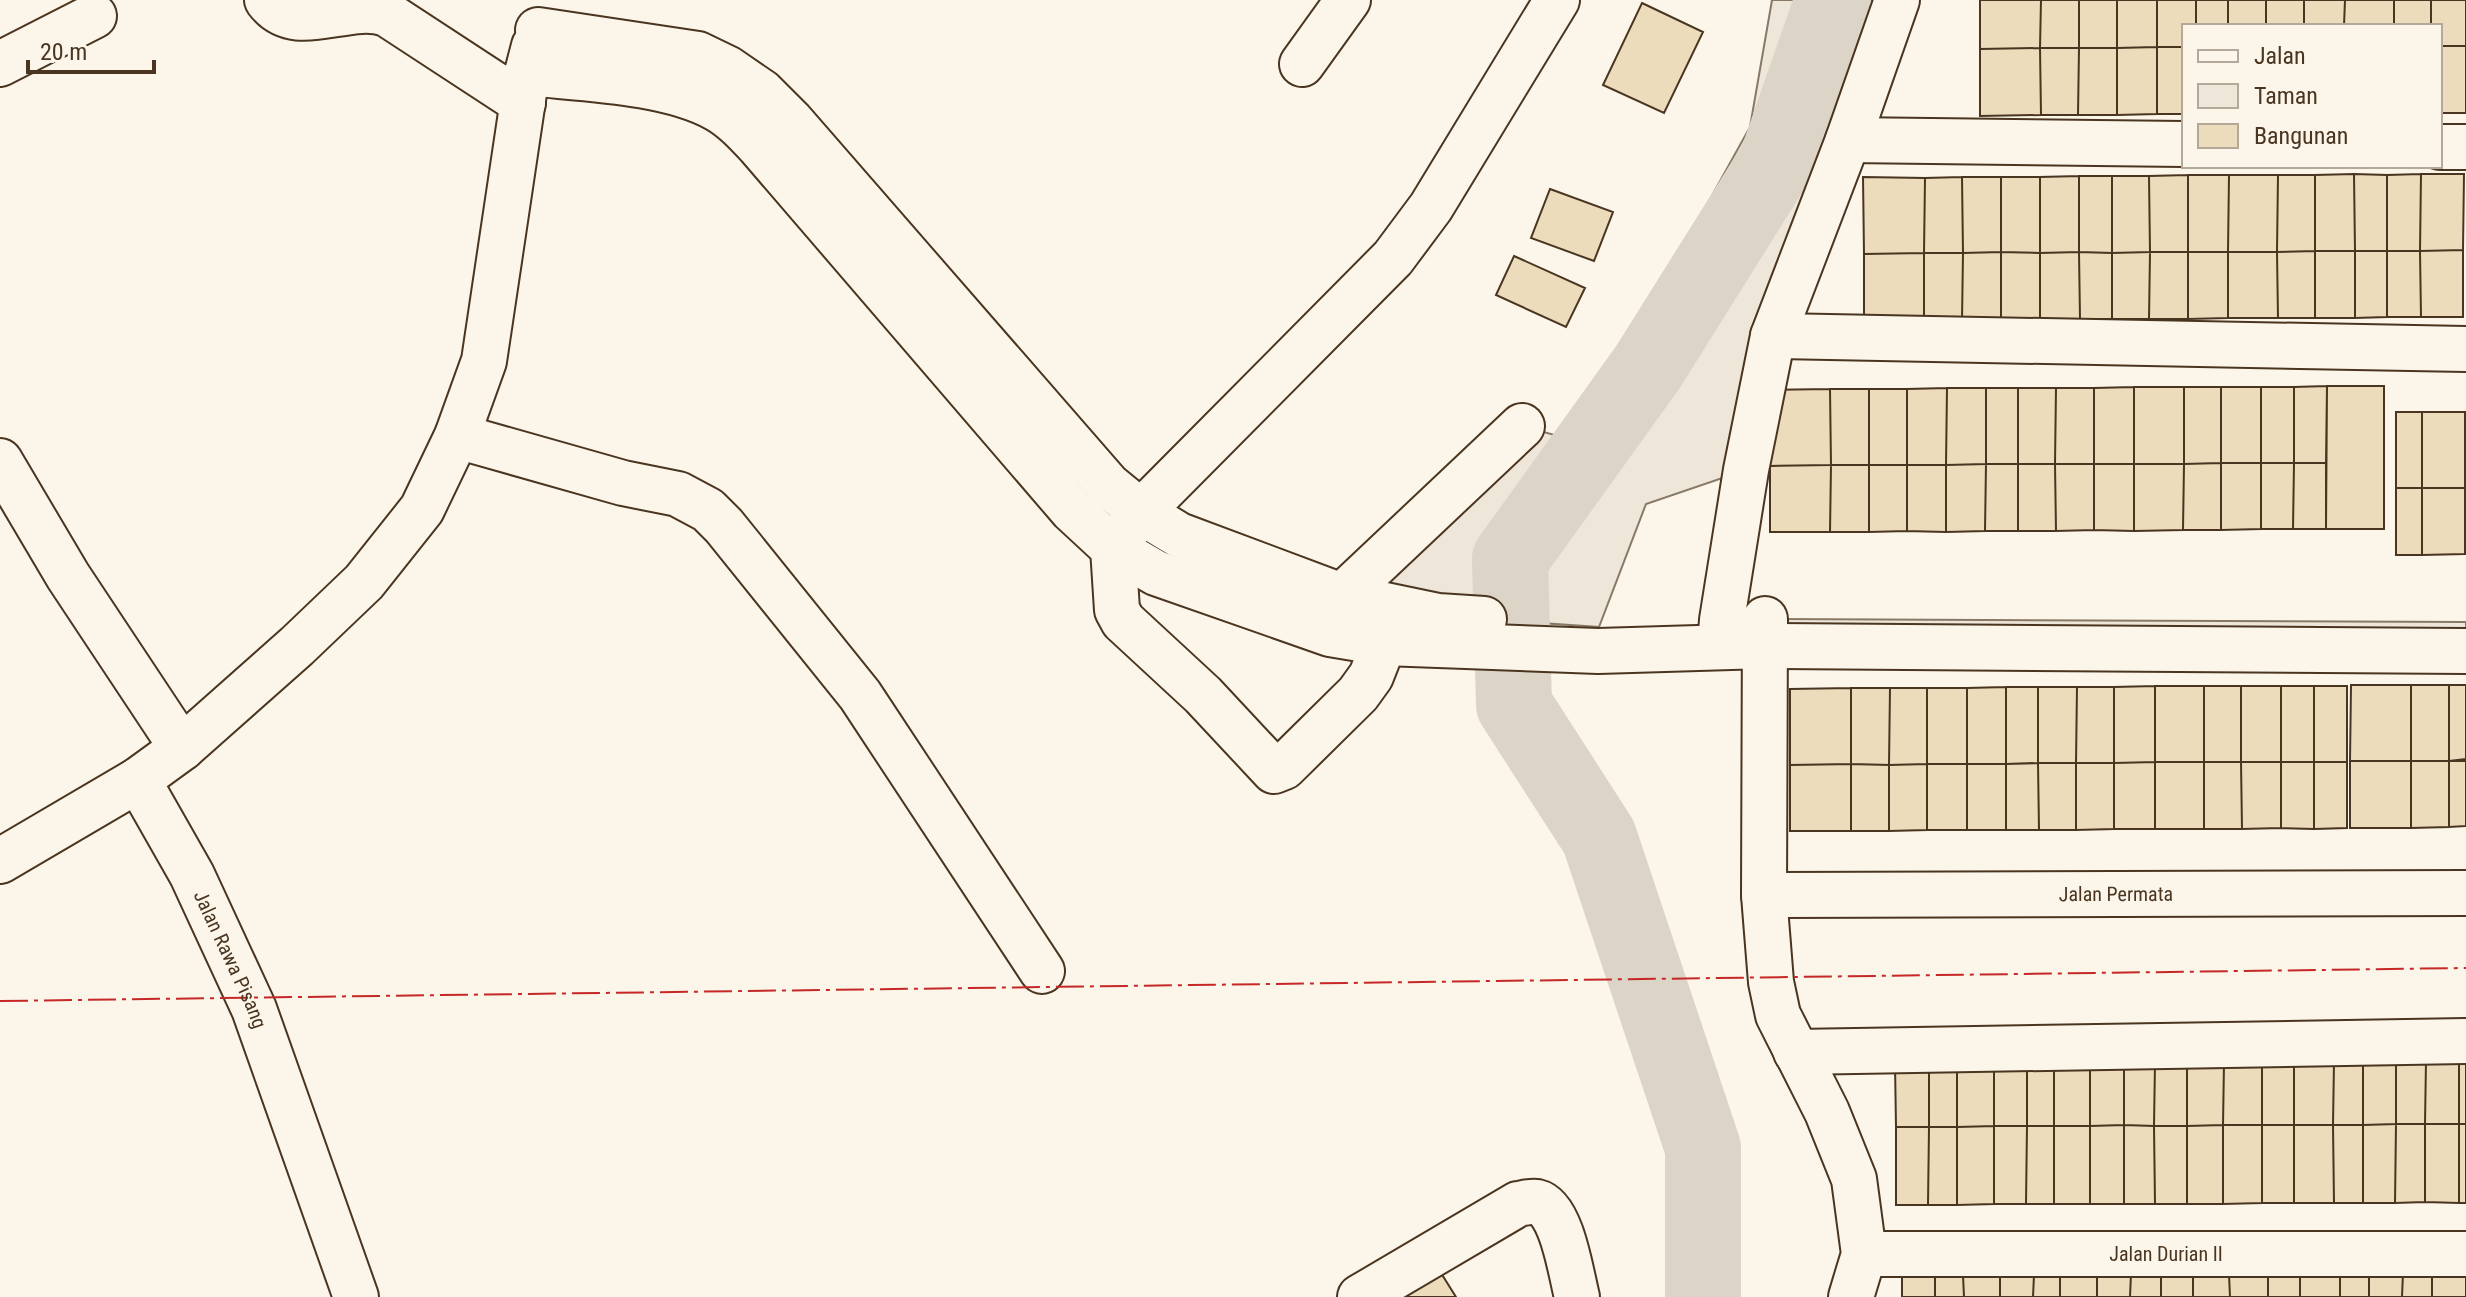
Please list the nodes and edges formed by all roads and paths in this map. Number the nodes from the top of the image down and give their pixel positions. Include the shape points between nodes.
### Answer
1 (267, 0) edge
2 (1348, 0) edge
3 (1557, 0) edge
4 (1897, 0) edge
5 (542, 15) edge
6 (94, 16) dead end
7 (698, 54) junction
8 (0, 64) edge
9 (1302, 64) dead end
10 (525, 88) junction
11 (681, 95) junction
12 (1848, 140) junction
13 (2182, 144) edge
14 (2442, 147) edge
15 (2466, 147) edge
16 (1773, 336) junction
17 (2466, 349) edge
18 (1522, 426) dead end
19 (457, 436) junction
20 (0, 461) edge
21 (1141, 512) junction
22 (1113, 548) junction
23 (1336, 615) junction
24 (2466, 622) edge
25 (1437, 630) junction
26 (1765, 632) junction
27 (1721, 634) junction
28 (1384, 643) junction
29 (2466, 651) edge
30 (182, 748) junction
31 (138, 780) junction
32 (0, 861) edge
33 (2466, 893) edge
34 (1764, 895) junction
35 (1042, 971) dead end
36 (2466, 1041) edge
37 (1796, 1052) junction
38 (1864, 1254) junction
39 (2466, 1254) edge
40 (356, 1297) edge
41 (1360, 1297) edge
42 (1577, 1297) edge
43 (1851, 1297) edge

1 - 10 street via 291,18 375,9
2 - 9 street
3 - 21 street via 1431,207 1393,258
4 - 12 street
5 - 7 street
5 - 10 street
6 - 8 street
7 - 11 street
7 - 21 street via 762,92 791,121 1108,485
10 - 11 street via 645,87
10 - 19 street via 484,361
11 - 22 street via 740,126 1072,510
12 - 13 street
12 - 16 street
14 - 15 street
16 - 17 street
16 - 27 street
18 - 23 street
19 - 30 street via 422,509 364,582
19 - 35 street via 678,494 708,510 860,695
20 - 30 street via 68,576
21 - 22 street
21 - 23 street
22 - 23 street via 1156,573
22 - 28 street via 1117,610 1123,621 1274,771 1358,694
23 - 25 street
23 - 28 street
24 - 26 street
25 - 27 street via 1598,639
25 - 28 street
26 - 27 street
26 - 29 street
26 - 34 street
30 - 31 street
31 - 32 street
31 - 40 street, Jalan Rawa Pisang via 192,875 254,1009
33 - 34 street, Jalan Permata
34 - 37 street via 1771,982 1778,1015
36 - 37 street
37 - 38 street via 1854,1179
38 - 39 street, Jalan Durian II
38 - 43 street
41 - 42 street via 1518,1204 1532,1202 1548,1208 1557,1222

